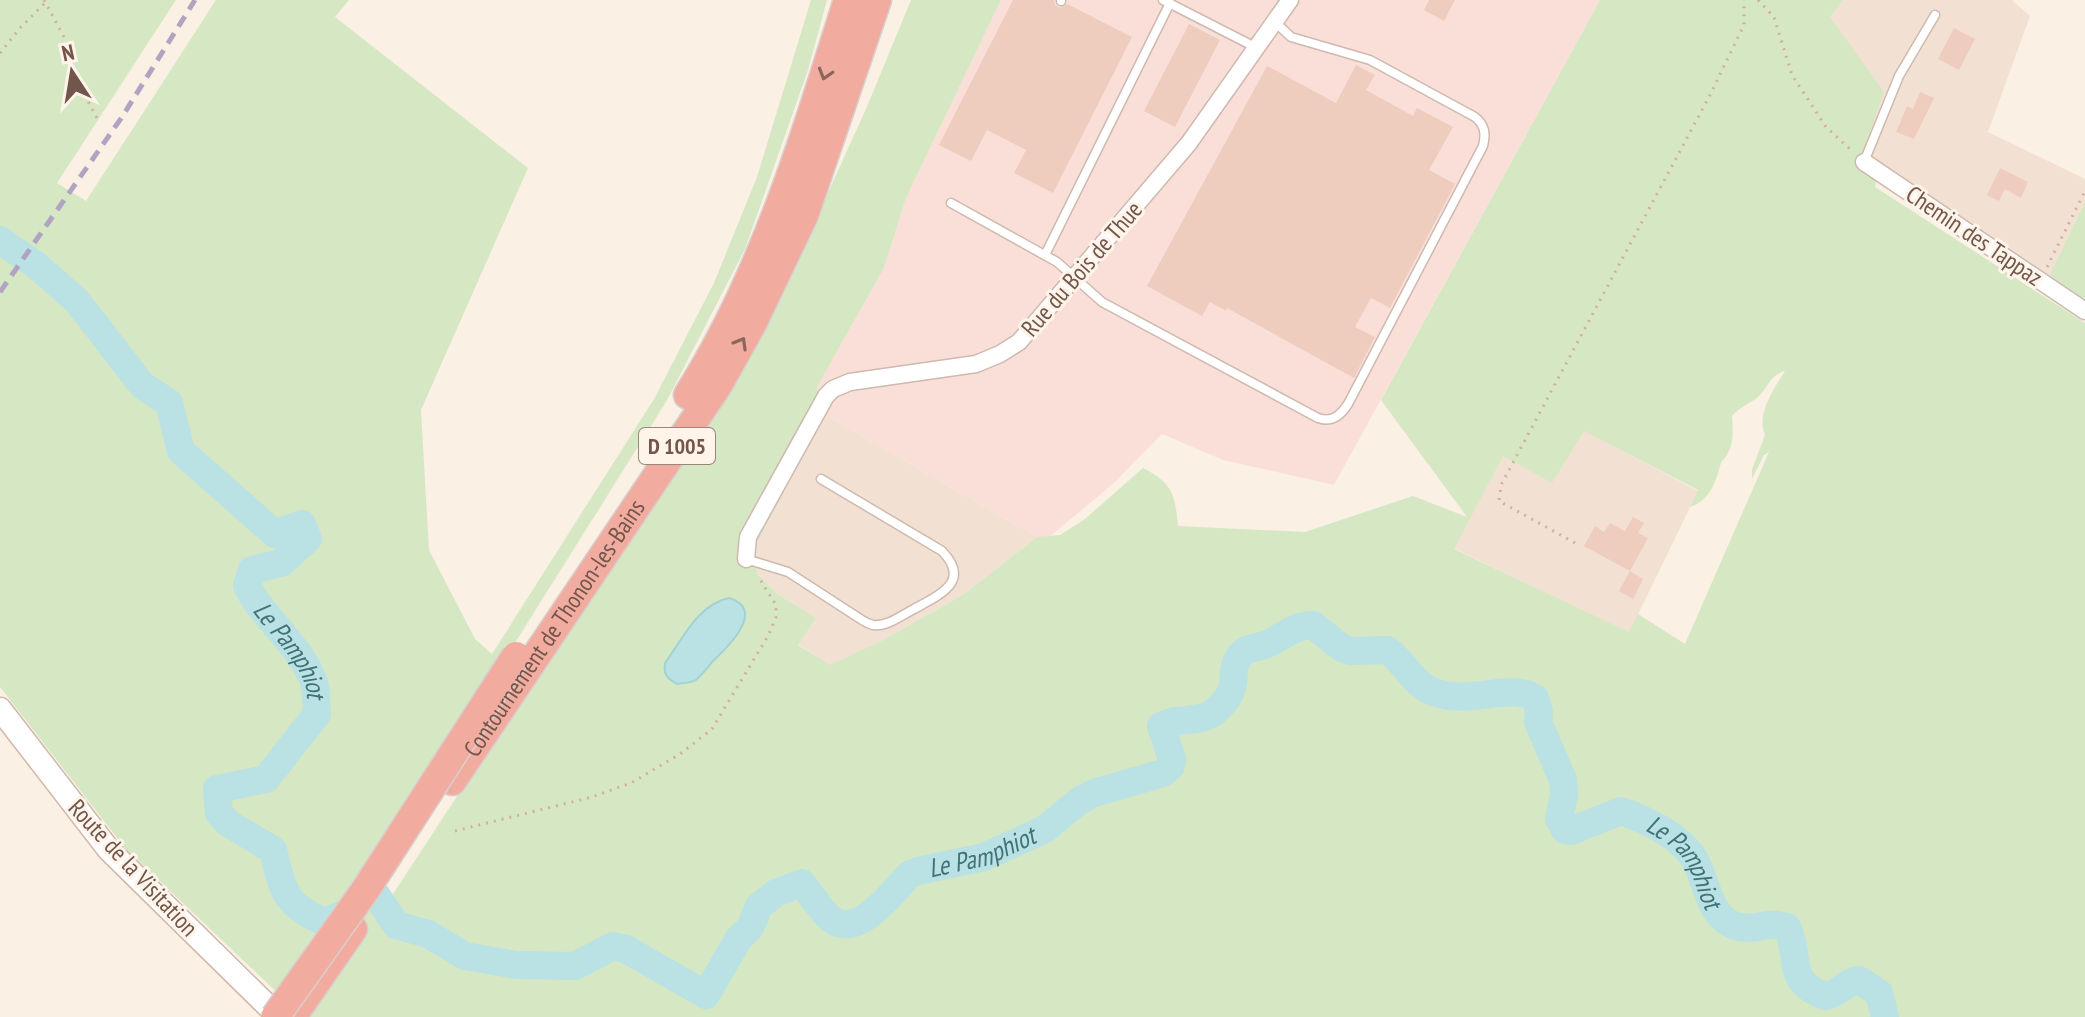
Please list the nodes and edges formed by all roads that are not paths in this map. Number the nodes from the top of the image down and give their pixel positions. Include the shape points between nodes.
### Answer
1 (848, 0) edge
2 (877, 0) edge
3 (888, 0) edge
4 (1290, 0) edge
5 (1166, 2) edge
6 (1935, 15) dead end
7 (1275, 22) junction
8 (862, 47) junction
9 (1257, 48) junction
10 (1864, 162) joint
11 (951, 203) dead end
12 (1045, 255) junction
13 (1076, 276) junction
14 (2085, 311) edge
15 (821, 479) dead end
16 (746, 559) joint
17 (522, 661) junction
18 (0, 709) edge
19 (277, 1017) edge
20 (292, 1017) edge

1 -> 17 highway, Contournement de Thonon-les-Bains / D 1005 via 786,195 735,310 702,373
2 - 8 highway, Contournement de Thonon-les-Bains / D 1005
3 - 8 highway
4 - 7 street, Rue du Bois de Thue
5 - 9 lane
5 - 12 lane
6 - 10 lane via 1899,76
7 - 9 street, Rue du Bois de Thue
7 - 13 lane via 1291,37 1370,60 1475,117 1484,133 1483,146 1343,411 1331,419 1318,418 1107,305
17 -> 8 highway, Contournement de Thonon-les-Bains / D 1005 via 718,385 752,324 804,215
9 - 13 street, Rue du Bois de Thue via 1189,143
10 - 14 street, Chemin des Tappaz
11 - 12 lane
12 - 13 lane
13 - 16 street, Rue du Bois de Thue via 1026,335 992,358 860,379 833,389 819,405 748,537
15 - 16 lane via 942,551 953,569 947,590 888,623 874,625 788,572
17 - 19 highway, Contournement de Thonon-les-Bains / D 1005, bridge
17 - 20 highway, Contournement de Thonon-les-Bains / D 1005 via 378,894
18 - 19 street, Route de la Visitation via 109,850

